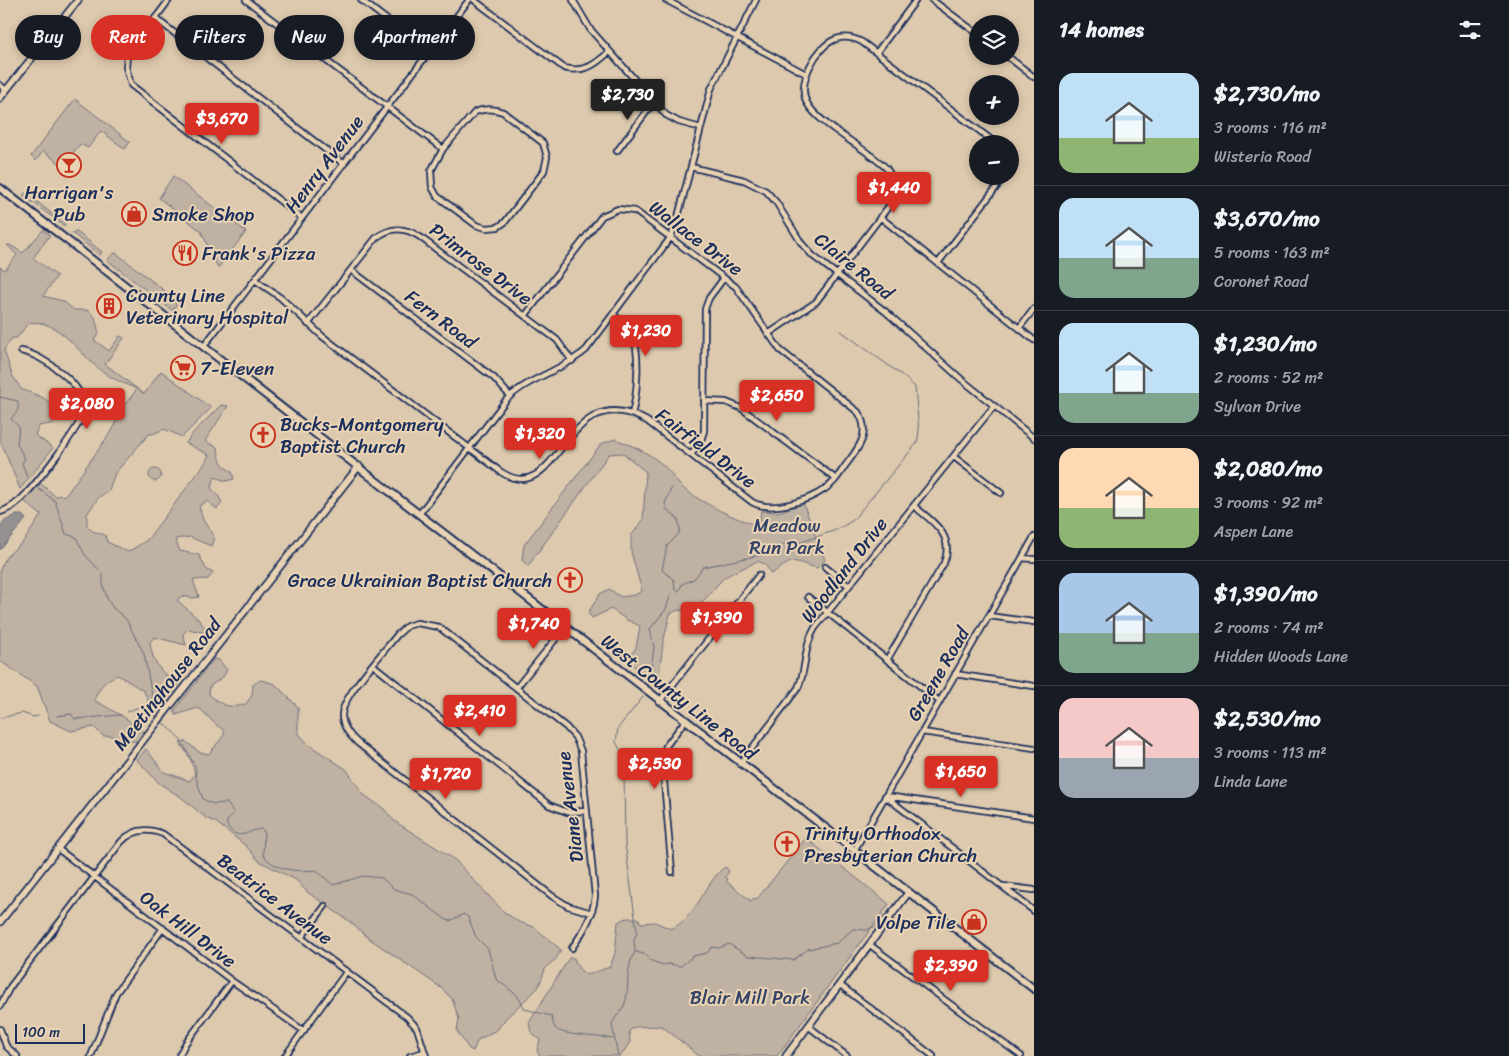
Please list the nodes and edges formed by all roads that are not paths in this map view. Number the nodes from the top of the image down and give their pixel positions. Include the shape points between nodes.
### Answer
1 (78, 0) edge
2 (170, 0) edge
3 (246, 0) edge
4 (361, 0) edge
5 (469, 0) edge
6 (474, 0) edge
7 (573, 0) edge
8 (666, 0) edge
9 (756, 0) edge
10 (916, 0) edge
11 (932, 0) edge
12 (158, 15) edge
13 (381, 15) edge
14 (457, 15) edge
15 (165, 26) edge
16 (969, 27) edge
17 (737, 37) junction
18 (609, 52) junction
19 (877, 52) junction
20 (127, 60) edge
21 (423, 60) edge
22 (1018, 65) edge
23 (806, 74) junction
24 (1034, 77) edge
25 (0, 85) edge
26 (6, 90) junction
27 (0, 98) edge
28 (654, 102) junction
29 (386, 107) junction
30 (701, 128) junction
31 (985, 135) edge
32 (443, 149) junction
33 (617, 151) dead end
34 (344, 164) junction
35 (692, 166) junction
36 (998, 185) edge
37 (0, 188) edge
38 (880, 217) junction
39 (302, 218) junction
40 (671, 237) junction
41 (938, 263) junction
42 (351, 270) junction
43 (837, 274) junction
44 (724, 278) junction
45 (255, 280) junction
46 (1034, 309) edge
47 (613, 314) junction
48 (525, 316) junction
49 (308, 324) junction
50 (1019, 328) junction
51 (768, 334) junction
52 (1034, 340) edge
53 (204, 346) junction
54 (21, 351) dead end
55 (572, 361) junction
56 (510, 396) junction
57 (704, 401) junction
58 (994, 406) junction
59 (632, 414) junction
60 (1034, 438) edge
61 (469, 448) junction
62 (691, 455) junction
63 (954, 456) junction
64 (359, 466) junction
65 (836, 479) junction
66 (1001, 493) dead end
67 (914, 506) junction
68 (0, 512) edge
69 (420, 513) junction
70 (1034, 537) edge
71 (1022, 558) junction
72 (1034, 560) edge
73 (825, 567) dead end
74 (759, 575) dead end
75 (849, 586) junction
76 (808, 597) dead end
77 (828, 612) junction
78 (989, 616) junction
79 (1034, 622) edge
80 (566, 626) junction
81 (888, 660) junction
82 (373, 666) junction
83 (955, 674) junction
84 (1034, 686) edge
85 (517, 687) junction
86 (939, 701) junction
87 (659, 702) junction
88 (685, 721) junction
89 (922, 732) junction
90 (1034, 748) edge
91 (740, 764) junction
92 (885, 796) junction
93 (587, 811) junction
94 (1034, 818) edge
95 (58, 849) junction
96 (854, 851) junction
97 (672, 872) dead end
98 (94, 878) junction
99 (1001, 886) junction
100 (1034, 890) edge
101 (908, 893) junction
102 (325, 906) dead end
103 (1034, 911) edge
104 (592, 914) junction
105 (0, 922) edge
106 (163, 928) junction
107 (301, 938) junction
108 (870, 945) junction
109 (572, 948) dead end
110 (347, 972) junction
111 (232, 981) junction
112 (840, 985) junction
113 (1034, 989) edge
114 (0, 1006) edge
115 (808, 1026) junction
116 (0, 1029) edge
117 (304, 1031) junction
118 (425, 1054) edge
119 (17, 1056) edge
120 (91, 1056) edge
121 (179, 1056) edge
122 (285, 1056) edge
123 (410, 1056) edge
124 (786, 1056) edge
125 (847, 1056) edge
126 (933, 1056) edge
127 (1021, 1056) edge

1 - 26 street
2 - 12 street
3 - 29 street
4 - 13 street
5 - 14 street, Henry Avenue
6 - 18 street via 564,68 589,68
7 - 18 street via 590,29
8 - 17 street
9 - 17 street
10 - 19 street
11 - 16 street
15 - 34 street
17 - 23 street
17 - 30 street via 711,89
18 - 28 street
19 - 23 street via 857,40 836,39 822,49
19 - 31 street
20 - 39 street via 129,81 139,93
21 - 29 street, Henry Avenue
22 - 24 street
23 - 38 street via 804,94 812,110 882,164 889,173 893,196
25 - 26 street
26 - 27 street
28 - 30 street via 672,119
28 - 33 street
29 - 32 street
29 - 34 street, Henry Avenue
30 - 35 street
32 - 32 street via 431,171 432,187 437,196 468,220 486,228 498,227 505,222 547,163 543,143 496,109 476,112
34 - 39 street, Henry Avenue
35 - 40 street
35 - 43 street, Claire Road via 744,180 766,192 807,250
36 - 41 street
37 - 53 main road, West County Line Road
38 - 41 street
38 - 43 street
39 - 45 street, Henry Avenue
40 - 44 street, Wallace Drive
40 - 47 street
40 - 48 street, Wallace Drive via 635,211 618,209 607,212
41 - 50 street
42 - 48 street, Primrose Drive via 381,234 390,230 407,230
42 - 49 street, Primrose Drive
42 - 56 street, Fern Road via 494,378
43 - 51 street via 811,306
43 - 58 street, Claire Road via 892,316
44 - 51 street, Wallace Drive via 741,292
44 - 57 street via 705,309
45 - 49 street, Fairfield Drive via 282,298
45 - 53 street, Henry Avenue
46 - 50 street
47 - 55 street
47 - 59 street via 629,329 636,345 636,396
48 - 55 street, Primrose Drive via 557,340
49 - 61 street, Fairfield Drive
50 - 52 street
51 - 65 street, Wallace Drive via 780,350 861,415 863,440
53 - 64 main road, West County Line Road
54 - 68 street via 40,358 76,385 85,409 78,426 22,498
55 - 56 street
56 - 61 street
57 - 62 street via 703,436
57 - 65 street via 726,402 741,408
58 - 60 street, Claire Road
58 - 63 street, Woodland Drive
59 - 61 street, Fairfield Drive via 609,412 588,419 545,469 527,479 506,475
59 - 62 street, Fairfield Drive via 647,421
61 - 69 street
62 - 65 street, Fairfield Drive via 752,502 770,508 817,494
63 - 66 street
63 - 67 street, Woodland Drive
64 - 69 main road, West County Line Road
64 - 95 street, Meetinghouse Road
67 - 75 street, Woodland Drive
67 - 81 street via 943,532 947,553
69 - 80 main road, West County Line Road
70 - 71 street, Greene Road
71 - 72 street
71 - 78 street, Greene Road
73 - 75 street
74 - 87 street
75 - 77 street, Woodland Drive
76 - 77 street
77 - 81 street
77 - 91 street, Woodland Drive via 809,640 798,688
78 - 79 street
78 - 83 street, Greene Road
80 - 85 street
80 - 87 main road, West County Line Road
81 - 86 street
82 - 85 street, Diane Avenue via 401,630 412,624 428,624 440,627
82 - 93 street via 549,805 567,812
82 - 104 street, Diane Avenue via 344,705 342,719 350,735 552,896 568,906
83 - 84 street
83 - 86 street, Greene Road
85 - 93 street, Diane Avenue via 575,737 581,751
86 - 89 street, Greene Road
87 - 88 main road, West County Line Road
88 - 91 main road, West County Line Road
88 - 97 street via 666,746 662,759
89 - 90 street
89 - 92 street, Greene Road
91 - 96 main road, West County Line Road
92 - 94 street
92 - 96 street, Greene Road
92 - 99 street
93 - 104 street, Diane Avenue via 595,896
95 - 98 street, Oak Hill Drive
95 - 105 street, Meetinghouse Road
96 - 101 main road, West County Line Road
98 - 106 street, Oak Hill Drive
98 - 107 street, Beatrice Avenue via 125,838 138,831 155,831
98 - 114 street, Beatrice Avenue via 10,987
99 - 100 street
99 - 103 street
101 - 108 street
101 - 113 main road, West County Line Road
102 - 107 street
104 - 109 street, Diane Avenue
106 - 111 street, Oak Hill Drive
106 - 120 street via 116,993
107 - 110 street, Beatrice Avenue
108 - 112 street
108 - 127 street
110 - 117 street
110 - 118 street, Beatrice Avenue via 411,1020 417,1028
111 - 117 street, Oak Hill Drive
111 - 121 street via 184,1044
112 - 115 street
112 - 126 street
115 - 124 street
115 - 125 street
116 - 119 street via 6,1046
117 - 122 street
118 - 123 street

